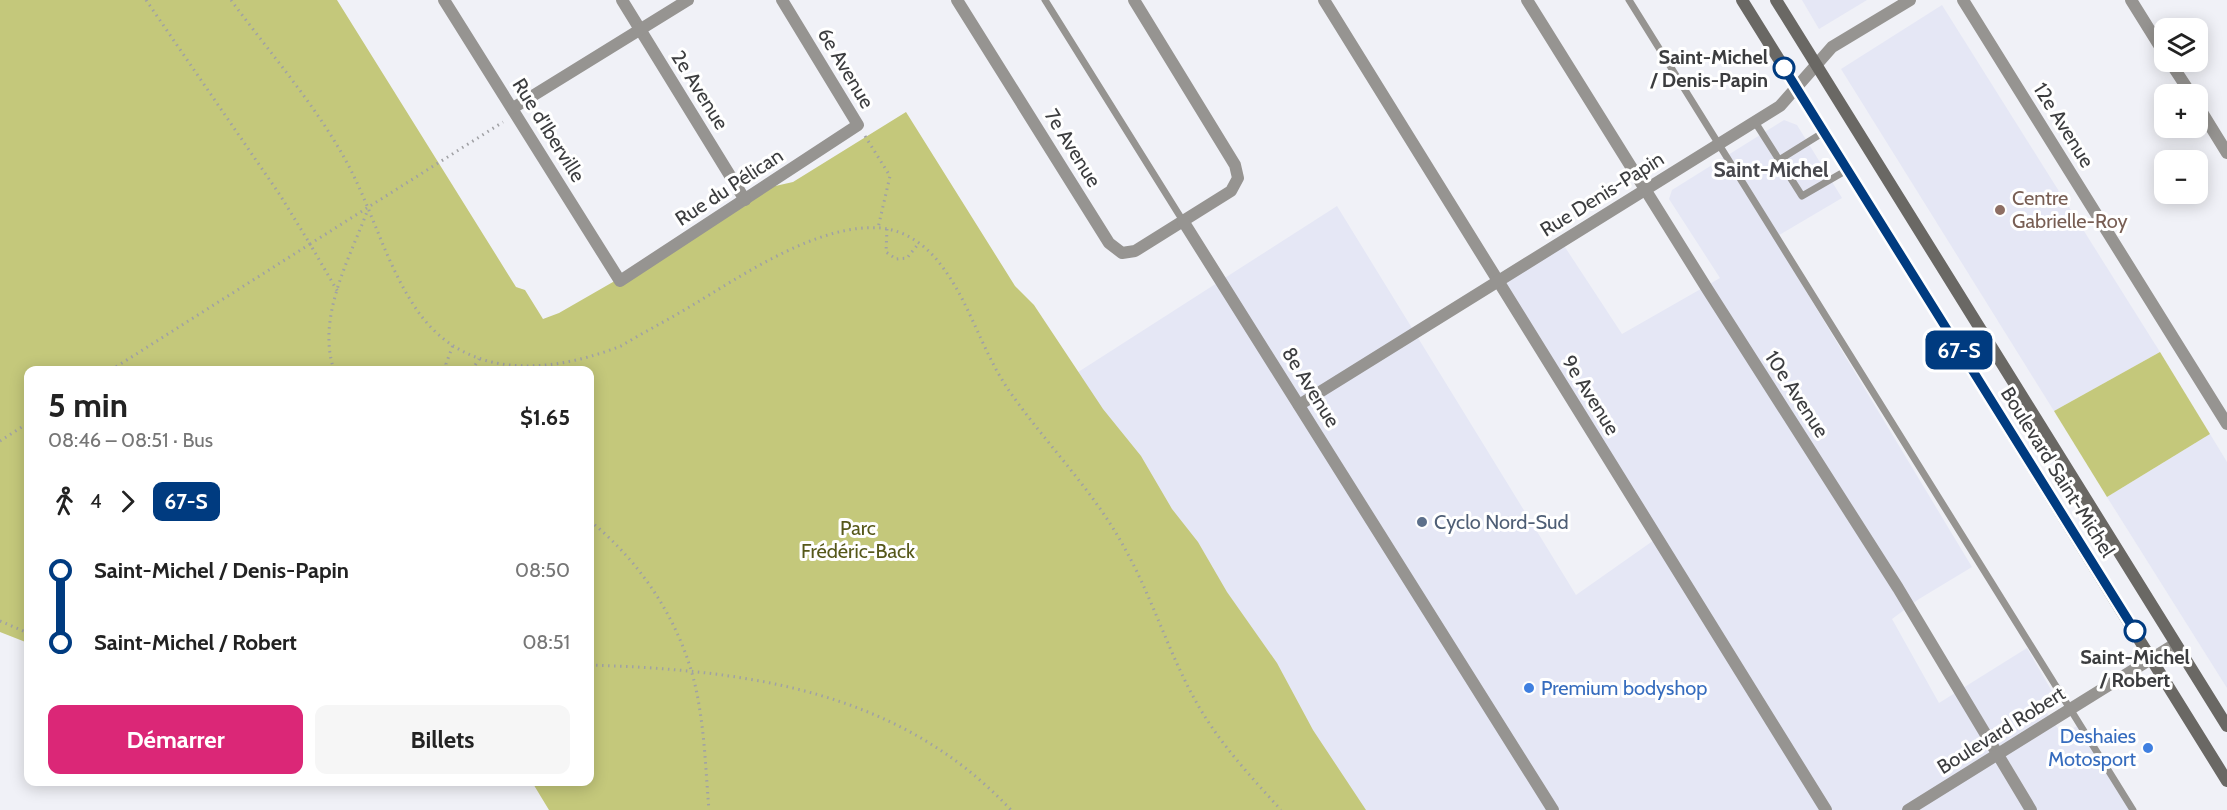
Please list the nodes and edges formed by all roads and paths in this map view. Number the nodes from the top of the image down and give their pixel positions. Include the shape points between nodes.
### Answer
1 (146, 0) edge
2 (231, 0) edge
3 (444, 0) edge
4 (622, 0) edge
5 (688, 0) edge
6 (782, 0) edge
7 (957, 0) edge
8 (1045, 0) edge
9 (1134, 0) edge
10 (1324, 0) edge
11 (1527, 0) edge
12 (1629, 0) edge
13 (1742, 0) edge
14 (1776, 0) edge
15 (1910, 0) edge
16 (1963, 0) edge
17 (2131, 0) edge
18 (640, 30) junction
19 (2154, 37) edge
20 (1816, 65) junction
21 (1797, 88) junction
22 (513, 108) junction
23 (1755, 122) junction
24 (2208, 122) edge
25 (858, 125) junction
26 (1824, 132) junction
27 (1719, 144) junction
28 (2227, 153) edge
29 (1779, 160) junction
30 (1847, 170) junction
31 (1646, 190) junction
32 (745, 200) junction
33 (369, 207) junction
34 (1183, 221) junction
35 (878, 228) junction
36 (887, 229) junction
37 (918, 243) junction
38 (310, 244) junction
39 (620, 281) joint
40 (1497, 282) junction
41 (338, 292) junction
42 (453, 345) junction
43 (480, 359) junction
44 (117, 366) edge
45 (333, 366) edge
46 (447, 366) edge
47 (475, 366) edge
48 (512, 366) edge
49 (543, 366) edge
50 (1299, 405) junction
51 (2227, 424) edge
52 (24, 426) edge
53 (0, 441) edge
54 (594, 525) edge
55 (0, 621) edge
56 (24, 631) edge
57 (2175, 644) junction
58 (2152, 658) junction
59 (594, 665) edge
60 (692, 672) junction
61 (2071, 710) junction
62 (2227, 726) edge
63 (1997, 755) junction
64 (2222, 763) edge
65 (2227, 781) edge
66 (709, 810) edge
67 (1011, 810) edge
68 (1281, 810) edge
69 (1553, 810) edge
70 (1826, 810) edge
71 (1908, 810) edge
72 (2031, 810) edge
73 (2133, 810) edge

1 - 38 path
2 - 33 path via 338,147
3 - 22 street, Rue d'Iberville
4 - 18 street, 2e Avenue
5 - 18 street
6 - 25 street, 6e Avenue
7 - 34 street, 7e Avenue via 1115,249 1122,253 1135,251
8 - 34 lane
9 - 34 street via 1238,171 1231,191
10 - 40 street, 9e Avenue
11 - 31 street, 10e Avenue
12 - 27 lane
13 - 21 main road, Boulevard Saint-Michel
14 - 20 main road, Boulevard Saint-Michel
15 - 20 street, Rue Denis-Papin via 1832,47
16 - 51 street, 12e Avenue
17 - 19 street
18 - 22 street
18 - 32 street, 2e Avenue
20 - 21 street, Rue Denis-Papin
20 - 57 main road, Boulevard Saint-Michel
21 - 23 street, Rue Denis-Papin via 1780,106
21 - 26 main road, Boulevard Saint-Michel
22 - 33 path via 502,124
22 - 39 street, Rue d'Iberville
23 - 27 street, Rue Denis-Papin
23 - 29 lane
24 - 28 street
25 - 32 street, Rue du Pélican
25 - 35 path via 890,176
26 - 29 lane
26 - 30 main road, Boulevard Saint-Michel
27 - 31 street, Rue Denis-Papin
27 - 61 lane
29 - 30 lane via 1802,196
30 - 58 main road, Boulevard Saint-Michel
31 - 40 street, Rue Denis-Papin
31 - 63 street, 10e Avenue via 1898,588
32 - 39 street, Rue du Pélican
33 - 38 path
33 - 41 path
33 - 42 path via 413,305
34 - 50 street, 8e Avenue
35 - 36 path
35 - 49 path via 834,234 796,248 621,346
36 - 37 path
36 - 37 path via 885,252 896,259 907,258
37 - 68 path via 947,274 1010,392 1077,476 1115,532 1203,714
38 - 41 path
38 - 44 path
40 - 50 street, Rue Denis-Papin
40 - 70 street, 9e Avenue
41 - 45 path via 329,337
42 - 43 path
42 - 46 path
43 - 47 path
43 - 48 path
50 - 69 street, 8e Avenue
52 - 53 path
54 - 60 path via 648,582 678,634
55 - 56 path
57 - 58 street, Boulevard Robert
57 - 62 main road, Boulevard Saint-Michel
58 - 61 street, Boulevard Robert
58 - 64 main road, Boulevard Saint-Michel
59 - 60 path
60 - 66 path
60 - 67 path via 786,686 869,711 957,760
61 - 63 street, Boulevard Robert
61 - 73 lane
63 - 71 street, Boulevard Robert
63 - 72 street, 10e Avenue
64 - 65 main road, Boulevard Saint-Michel

